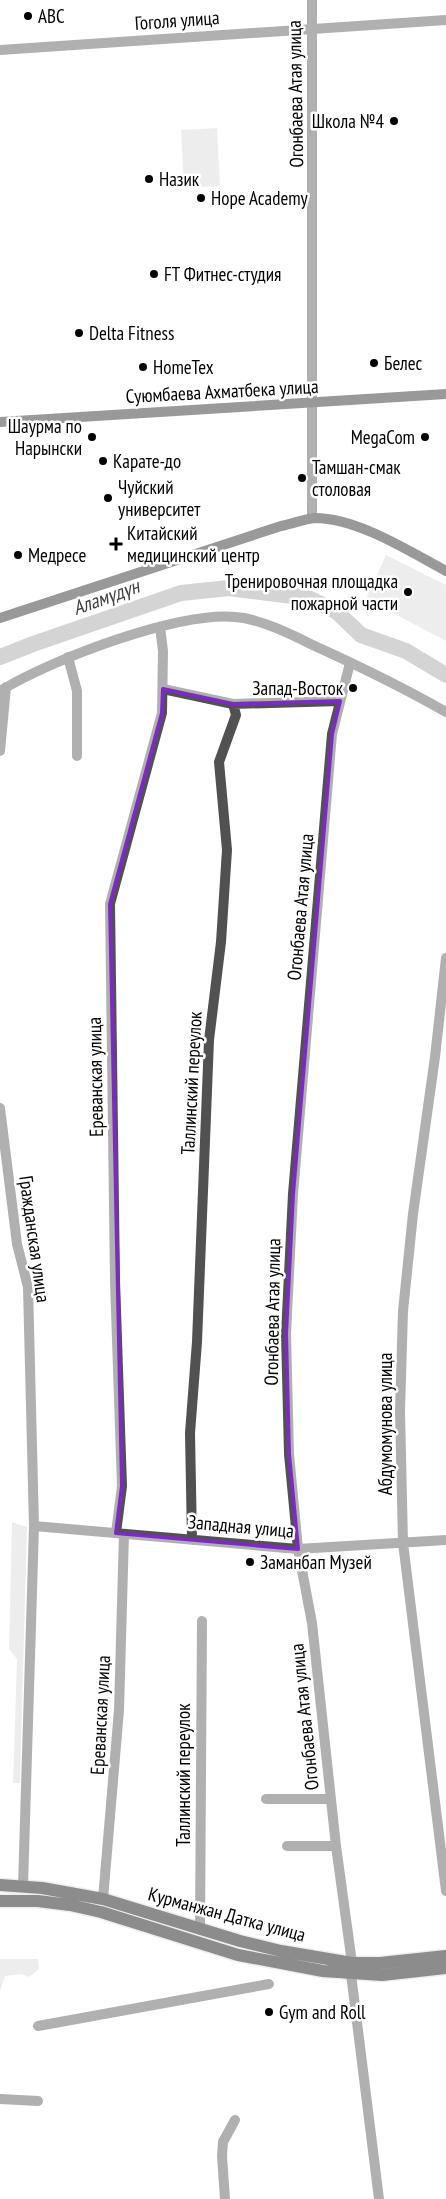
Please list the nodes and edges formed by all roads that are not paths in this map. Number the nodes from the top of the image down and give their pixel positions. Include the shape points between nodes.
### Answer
1 (312, 0) edge
2 (446, 20) edge
3 (311, 28) junction
4 (0, 50) edge
5 (446, 394) edge
6 (314, 403) junction
7 (0, 422) edge
8 (312, 518) junction
9 (446, 571) edge
10 (0, 618) edge
11 (160, 627) junction
12 (68, 657) junction
13 (350, 662) junction
14 (3, 689) edge
15 (163, 689) junction
16 (340, 701) junction
17 (233, 704) junction
18 (446, 712) edge
19 (0, 751) edge
20 (78, 756) dead end
21 (446, 958) edge
22 (0, 1108) edge
23 (34, 1526) junction
24 (120, 1534) junction
25 (192, 1540) junction
26 (446, 1540) edge
27 (403, 1543) junction
28 (298, 1549) junction
29 (202, 1621) dead end
30 (266, 1799) dead end
31 (330, 1799) junction
32 (287, 1846) dead end
33 (336, 1846) junction
34 (0, 1885) edge
35 (23, 1886) junction
36 (446, 1891) edge
37 (103, 1898) junction
38 (0, 1901) edge
39 (200, 1930) junction
40 (446, 1956) edge
41 (352, 1968) junction
42 (446, 1968) edge
43 (269, 1984) dead end
44 (38, 2026) dead end
45 (0, 2100) edge
46 (38, 2100) dead end
47 (235, 2120) dead end
48 (224, 2199) edge
49 (379, 2199) edge

1 - 3 street, Огонбаева Атая улица
2 - 3 street, Гоголя улица
3 - 4 street, Гоголя улица
3 - 6 street, Огонбаева Атая улица
5 - 6 street, Суюмбаева Ахматбека улица
6 - 7 street, Суюмбаева Ахматбека улица
6 - 8 street, Огонбаева Атая улица
8 - 9 street via 330,519 356,527
8 - 10 street
11 - 12 street
11 - 13 street via 204,617 242,617 280,630
11 - 15 street, Ереванская улица
12 - 14 street
12 - 20 street via 77,691
13 - 16 street, Огонбаева Атая улица
13 - 18 street
14 - 19 street
15 - 17 street
15 - 24 street, Ереванская улица via 162,713 110,904 115,1281 122,1486
16 - 17 street
16 - 28 street, Огонбаева Атая улица via 332,734 293,1203 287,1343 289,1454
17 - 25 street, Таллинский переулок via 236,715 219,762 227,850 221,942 208,1040 190,1433
21 - 27 street, Абдумомунова улица via 403,1311 400,1412
22 - 23 street, Гражданская улица via 17,1244 28,1287
23 - 24 street, Западная улица
23 - 35 street, Гражданская улица
24 - 25 street, Западная улица
24 - 37 street, Ереванская улица via 120,1710
25 - 28 street, Западная улица
26 - 27 street, Западная улица
27 - 28 street, Западная улица
27 - 36 street, Абдумомунова улица
28 - 31 street, Огонбаева Атая улица via 312,1623
29 - 39 street, Таллинский переулок
30 - 31 street
31 - 33 street, Огонбаева Атая улица
32 - 33 street
33 - 41 street, Огонбаева Атая улица
34 - 35 main road, Курманжан Датка улица
35 - 37 main road, Курманжан Датка улица
37 - 39 main road, Курманжан Датка улица
38 - 41 main road, Курманжан Датка улица via 70,1905 287,1965
39 - 41 main road, Курманжан Датка улица
40 - 41 main road, Курманжан Датка улица
41 - 42 main road, Курманжан Датка улица via 382,1975
41 - 49 street, Огонбаева Атая улица
43 - 44 street
45 - 46 street
47 - 48 street via 223,2142

